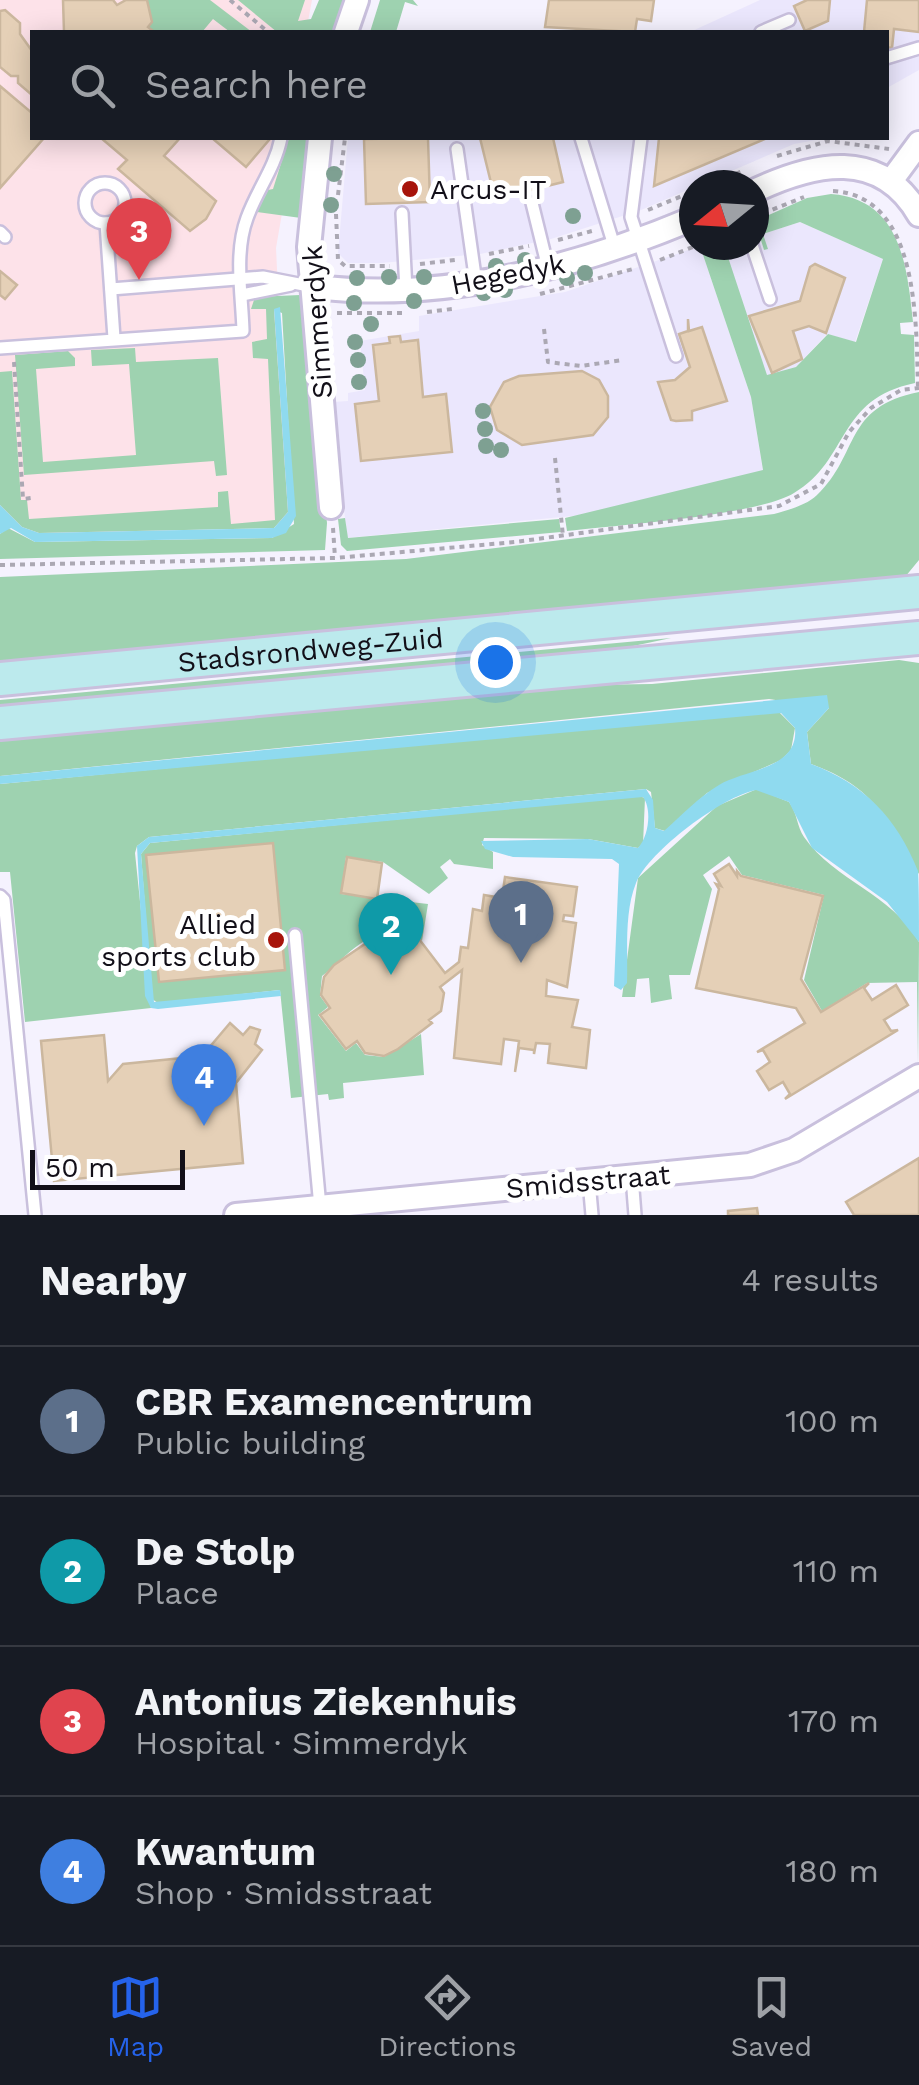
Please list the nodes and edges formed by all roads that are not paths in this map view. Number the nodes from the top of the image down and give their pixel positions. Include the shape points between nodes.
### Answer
1 (357, 0) edge
2 (789, 20) dead end
3 (347, 30) edge
4 (766, 30) edge
5 (919, 48) edge
6 (889, 57) edge
7 (281, 140) edge
8 (320, 140) edge
9 (582, 140) edge
10 (640, 140) edge
11 (919, 143) edge
12 (457, 149) dead end
13 (891, 181) junction
14 (769, 185) edge
15 (532, 203) dead end
16 (402, 213) dead end
17 (919, 215) edge
18 (106, 223) dead end
19 (679, 225) edge
20 (639, 242) junction
21 (615, 249) junction
22 (757, 260) edge
23 (548, 268) junction
24 (242, 278) junction
25 (476, 283) junction
26 (303, 286) junction
27 (111, 288) junction
28 (406, 290) junction
29 (242, 295) junction
30 (770, 300) dead end
31 (114, 338) junction
32 (6, 348) edge
33 (676, 356) dead end
34 (331, 508) road end
35 (919, 592) edge
36 (919, 638) edge
37 (0, 679) edge
38 (0, 723) edge
39 (0, 896) edge
40 (295, 935) dead end
41 (919, 1076) edge
42 (632, 1177) junction
43 (588, 1181) junction
44 (434, 1205) edge
45 (320, 1207) junction
46 (35, 1215) edge
47 (236, 1215) edge
48 (592, 1215) edge
49 (635, 1215) edge

1 - 3 street
2 - 4 lane
5 - 6 lane
7 - 24 lane via 247,218
8 - 26 street, Simmerdyk
9 - 21 lane
10 - 20 lane via 631,217
11 - 13 street
12 - 25 lane
13 - 14 street via 835,166 809,168
13 - 17 street
15 - 23 lane
16 - 28 lane
18 - 27 lane
19 - 20 street, Hegedyk
20 - 21 street, Hegedyk
20 - 33 lane
21 - 23 street, Hegedyk
22 - 30 lane
23 - 25 street, Hegedyk
24 - 26 lane via 282,278
24 - 27 lane
24 - 29 lane
25 - 28 street, Hegedyk
26 - 28 street, Hegedyk
26 - 29 lane
26 - 34 street, Simmerdyk
27 - 31 lane
29 - 31 lane via 243,330
31 - 32 lane
35 - 37 main road, Stadsrondweg-Zuid
36 - 38 main road, Stadsrondweg-Zuid
39 - 46 lane
40 - 45 lane
41 - 42 street, Smidsstraat via 772,1159
42 - 43 street, Smidsstraat
42 - 49 lane
43 - 44 street, Smidsstraat
43 - 48 lane
44 - 45 street, Smidsstraat
45 - 47 street, Smidsstraat

